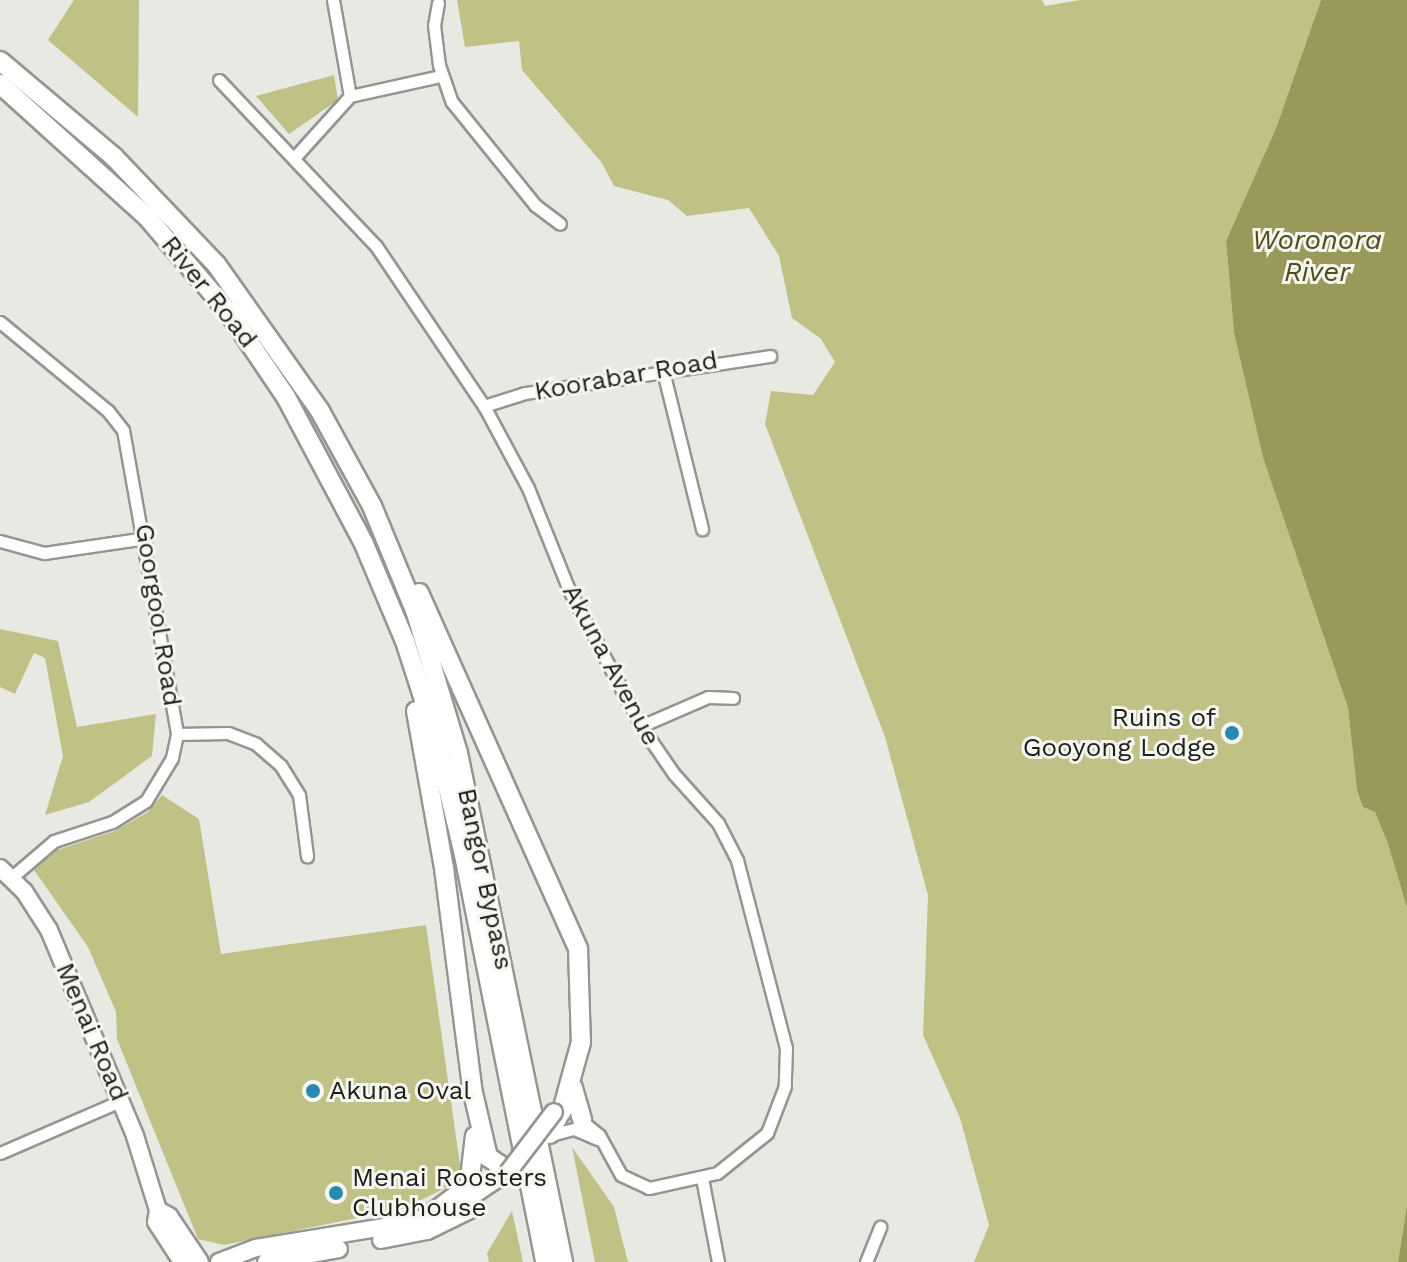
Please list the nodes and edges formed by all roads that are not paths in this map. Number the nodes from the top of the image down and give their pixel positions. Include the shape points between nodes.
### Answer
1 (333, 0) edge
2 (438, 3) dead end
3 (0, 61) edge
4 (440, 76) junction
5 (219, 80) dead end
6 (0, 84) edge
7 (350, 96) junction
8 (294, 158) junction
9 (560, 224) dead end
10 (0, 322) edge
11 (770, 356) dead end
12 (663, 371) junction
13 (484, 406) junction
14 (372, 506) junction
15 (702, 529) dead end
16 (146, 538) junction
17 (0, 541) edge
18 (364, 544) junction
19 (733, 698) dead end
20 (641, 726) junction
21 (177, 734) junction
22 (307, 856) dead end
23 (6, 872) edge
24 (574, 1081) junction
25 (473, 1093) junction
26 (120, 1101) junction
27 (582, 1120) junction
28 (557, 1122) junction
29 (608, 1152) junction
30 (0, 1153) edge
31 (511, 1173) junction
32 (702, 1178) junction
33 (158, 1210) junction
34 (426, 1218) junction
35 (880, 1227) dead end
36 (182, 1262) edge
37 (200, 1262) edge
38 (219, 1262) edge
39 (266, 1262) edge
40 (545, 1262) edge
41 (563, 1262) edge
42 (718, 1262) edge
43 (866, 1262) edge

1 - 7 street
2 - 4 street via 434,25
3 - 14 main road, River Road via 113,156 216,264 320,411
4 - 7 street
4 - 9 street via 464,120 535,205
5 - 8 street, Akuna Avenue
6 - 18 main road, River Road via 147,217 230,314 286,397
7 - 8 street
8 - 13 street, Akuna Avenue via 376,246
10 - 16 street, Goorgool Road via 108,411 123,430
11 - 12 street, Koorabar Road
12 - 13 street, Koorabar Road via 525,393
12 - 15 street
13 - 20 street, Akuna Avenue via 528,488 569,590
14 - 24 main road via 406,562 573,934 583,1003
14 - 41 main road, Bangor Bypass via 416,613 458,753
16 - 17 street via 44,553
16 - 21 street, Goorgool Road
18 - 25 main road via 421,731
18 - 40 main road, Bangor Bypass via 422,688 445,773
19 - 20 street via 708,697
20 - 32 street, Akuna Avenue via 718,823 737,860 786,1048 785,1086 767,1133 730,1166
21 - 22 street via 228,733 256,744 281,766 299,795
21 - 23 street, Goorgool Road via 172,758 146,801 112,822 54,841
23 - 26 main road, Menai Road via 49,930
24 - 27 main road via 572,1100
24 - 28 main road
25 - 31 main road via 486,1153
25 - 34 main road via 472,1180 459,1197
26 - 30 street
26 - 33 main road, Menai Road
27 - 28 street, Akuna Avenue
27 - 29 street, Akuna Avenue
28 - 29 street, Akuna Avenue via 590,1134
28 - 31 main road, bridge
28 - 31 main road
29 - 32 street, Akuna Avenue via 621,1175 639,1187
31 - 34 main road via 467,1201
31 - 39 main road via 468,1212 427,1231
32 - 42 street
33 - 36 main road, Menai Road via 156,1222
33 - 37 main road, Menai Road via 169,1216
34 - 38 main road via 347,1237 256,1248
35 - 43 street

